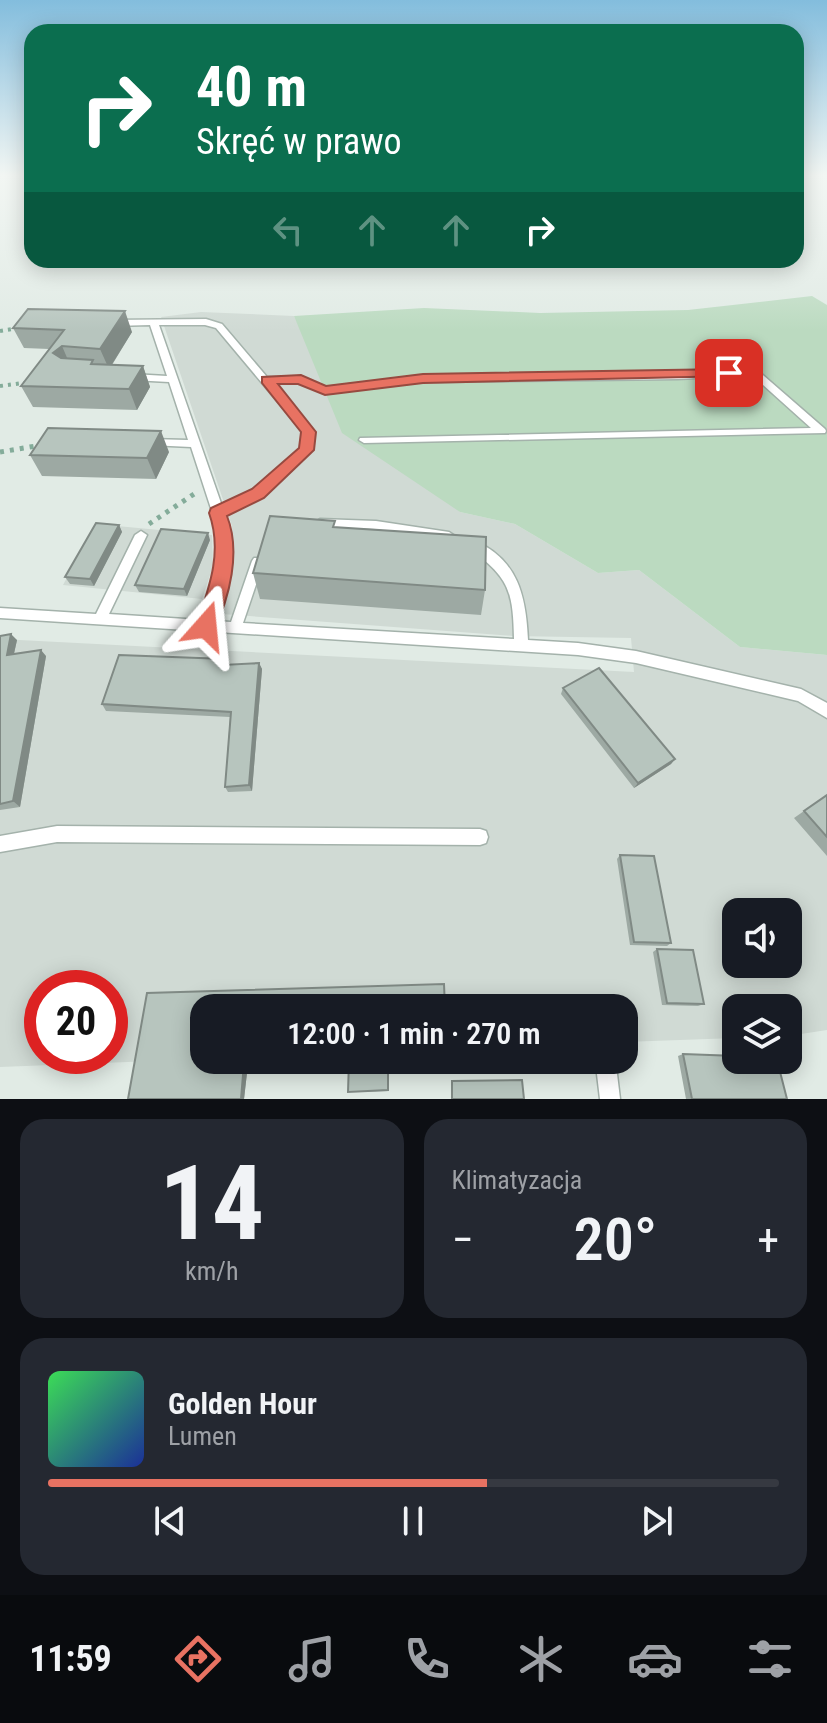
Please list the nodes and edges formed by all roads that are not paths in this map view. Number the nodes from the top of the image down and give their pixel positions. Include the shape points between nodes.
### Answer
1 (108, 323) edge
2 (154, 324) junction
3 (117, 376) edge
4 (173, 379) junction
5 (267, 380) junction
6 (364, 440) dead end
7 (138, 441) edge
8 (194, 444) junction
9 (218, 513) junction
10 (301, 522) edge
11 (141, 535) road end
12 (262, 548) edge
13 (0, 613) edge
14 (100, 619) junction
15 (206, 626) junction
16 (235, 628) junction
17 (521, 646) junction
18 (827, 711) edge
19 (480, 837) dead end
20 (0, 844) edge
21 (607, 1074) dead end
22 (610, 1099) edge

1 - 2 lane
2 - 4 lane
2 - 5 lane via 219,326
3 - 4 lane
4 - 8 lane
5 - 6 lane via 301,380 325,390 423,379 754,372 821,431
5 - 9 lane via 308,432 306,450 258,494
7 - 8 lane
8 - 9 lane
9 - 15 lane via 224,530 223,574
10 - 17 lane via 462,537 501,565 520,597
11 - 14 lane
12 - 16 lane
13 - 14 lane
14 - 15 lane
15 - 16 lane
16 - 17 lane
17 - 18 lane via 636,657 801,695
19 - 20 lane via 57,834
21 - 22 lane

